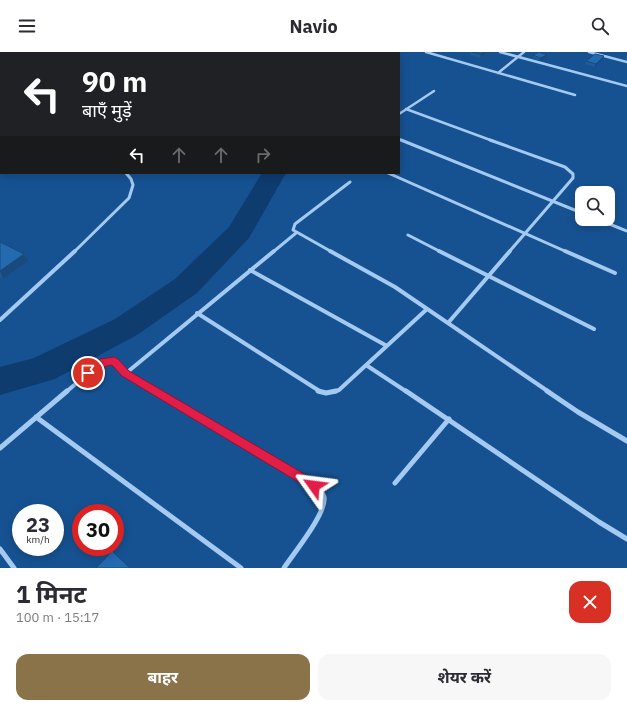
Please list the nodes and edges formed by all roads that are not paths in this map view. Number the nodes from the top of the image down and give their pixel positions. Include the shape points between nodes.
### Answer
1 (426, 52) edge
2 (500, 52) edge
3 (524, 52) edge
4 (589, 52) edge
5 (518, 57) junction
6 (627, 62) edge
7 (498, 73) junction
8 (627, 86) edge
9 (434, 91) dead end
10 (575, 95) dead end
11 (406, 110) junction
12 (400, 113) edge
13 (400, 139) edge
14 (127, 174) edge
15 (390, 174) edge
16 (350, 182) dead end
17 (553, 201) junction
18 (575, 210) edge
19 (614, 226) edge
20 (627, 231) edge
21 (296, 233) junction
22 (526, 234) junction
23 (408, 235) dead end
24 (250, 270) junction
25 (615, 273) dead end
26 (489, 275) junction
27 (427, 309) junction
28 (197, 313) junction
29 (0, 320) edge
30 (448, 323) junction
31 (594, 329) dead end
32 (387, 346) junction
33 (366, 365) junction
34 (126, 374) junction
35 (36, 417) junction
36 (449, 419) junction
37 (627, 441) edge
38 (0, 448) edge
39 (395, 483) dead end
40 (627, 539) edge
41 (0, 549) edge
42 (14, 568) edge
43 (241, 568) edge
44 (284, 568) edge

1 - 7 street
2 - 5 street
3 - 5 street
4 - 6 street
5 - 7 street
5 - 8 street
7 - 10 street
9 - 11 street
11 - 12 street
11 - 17 street via 570,170 573,178
13 - 17 street
14 - 29 street via 134,182 129,198
15 - 22 street
16 - 21 street via 295,224 293,230
17 - 18 street
17 - 22 street
19 - 20 street
21 - 24 street
21 - 27 street via 380,278
22 - 25 street
22 - 26 street
23 - 26 street
24 - 28 street
24 - 32 street
26 - 30 street
26 - 31 street
27 - 30 street
27 - 32 street
28 - 33 street via 325,394 339,390
28 - 34 street
30 - 37 street via 578,412
32 - 33 street
33 - 36 street
34 - 35 street via 114,361 104,362
34 - 44 street via 321,492 324,498 322,512
35 - 38 street
35 - 43 street
36 - 39 street
36 - 40 street
41 - 42 street

